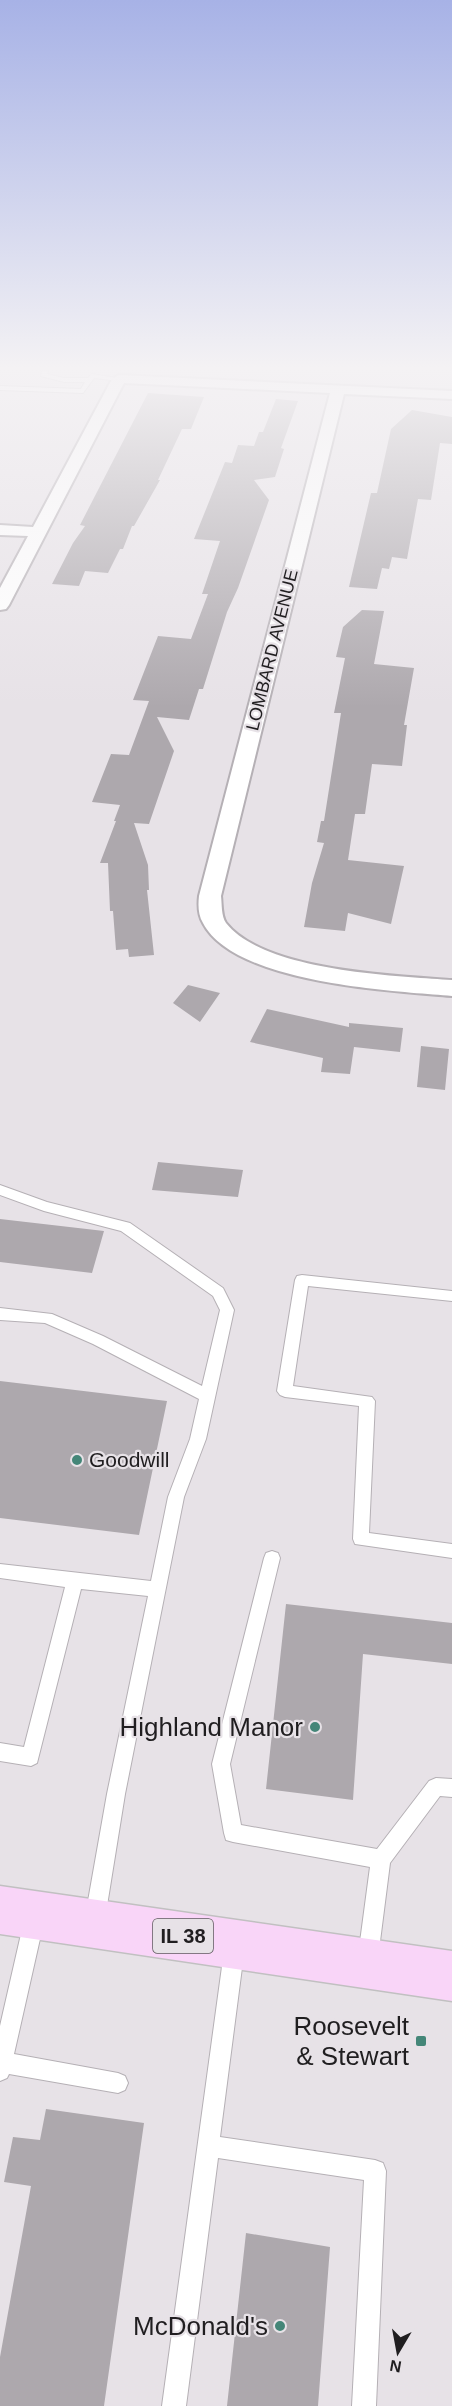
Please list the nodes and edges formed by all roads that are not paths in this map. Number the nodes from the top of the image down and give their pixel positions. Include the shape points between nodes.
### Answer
1 (64, 483) edge
2 (314, 483) edge
3 (0, 530) edge
4 (38, 532) junction
5 (0, 605) edge
6 (452, 988) edge
7 (0, 1190) edge
8 (452, 1296) edge
9 (0, 1314) edge
10 (208, 1396) junction
11 (452, 1551) edge
12 (272, 1557) dead end
13 (0, 1571) edge
14 (75, 1581) junction
15 (157, 1589) junction
16 (0, 1752) edge
17 (452, 1788) edge
18 (381, 1859) junction
19 (18, 1913) edge
20 (94, 1923) junction
21 (235, 1944) junction
22 (366, 1963) junction
23 (452, 1976) edge
24 (2, 2054) edge
25 (118, 2083) dead end
26 (208, 2146) junction
27 (174, 2406) edge
28 (364, 2406) edge

1 - 4 street
2 - 6 street, LOMBARD AVENUE via 210,896 210,911 215,926 227,939 261,957 316,972
3 - 4 street
4 - 5 street
7 - 10 lane via 125,1227 218,1292 227,1310
8 - 11 lane via 302,1280 285,1391 367,1401 361,1539
9 - 10 lane via 47,1318
10 - 15 lane via 198,1439 176,1497
12 - 18 lane via 221,1764 233,1833
13 - 14 lane
14 - 15 lane
14 - 16 lane via 31,1757
15 - 20 lane
17 - 18 lane via 436,1787
18 - 22 lane
19 - 20 main road, IL 38
19 - 24 lane
20 - 21 main road, IL 38
21 - 22 main road, IL 38
21 - 26 lane
22 - 23 main road, IL 38
24 - 25 lane
26 - 27 lane
26 - 28 lane via 375,2171

